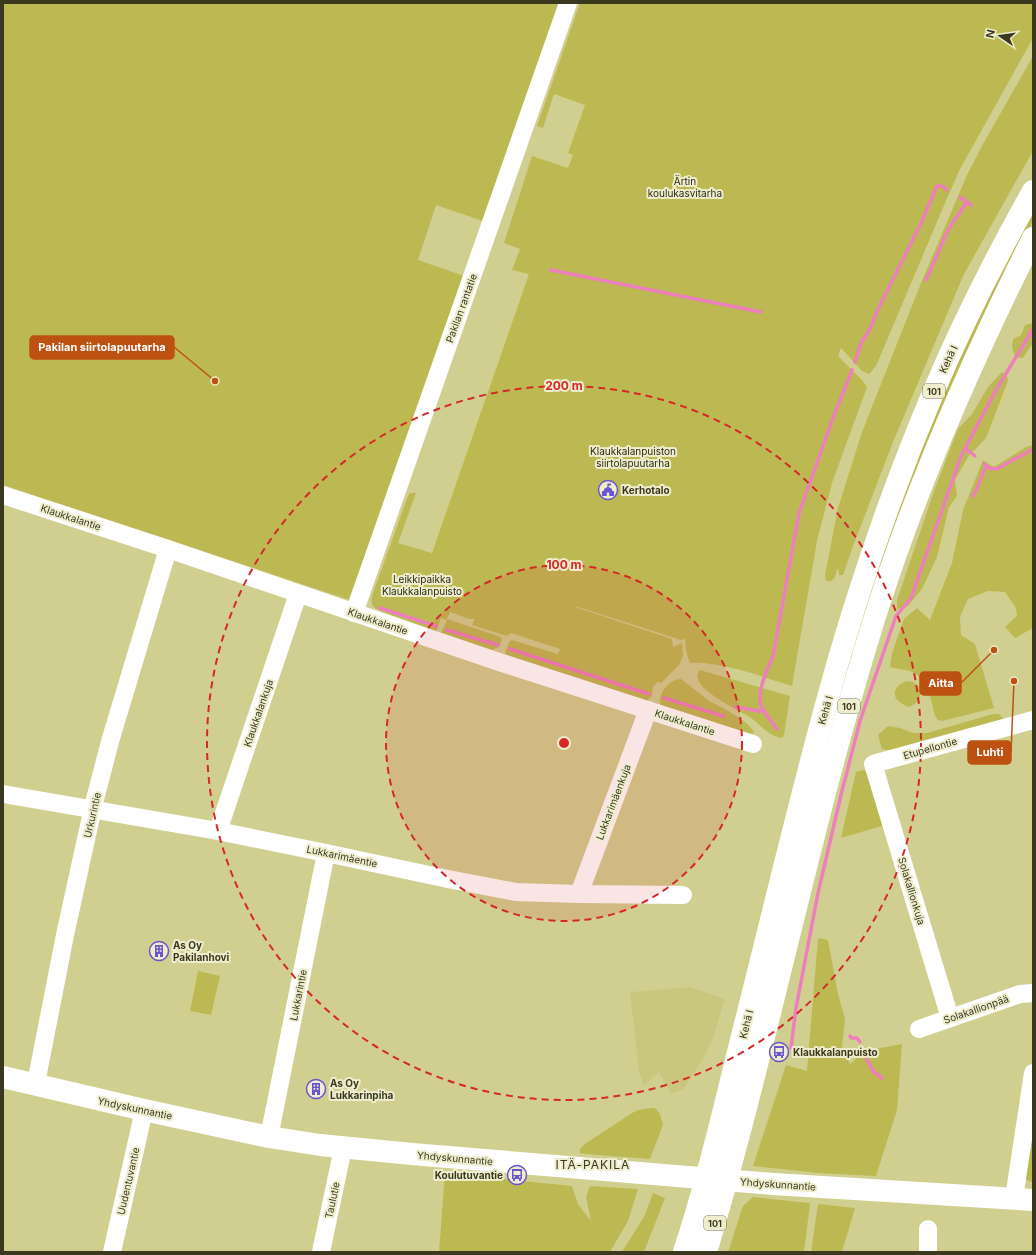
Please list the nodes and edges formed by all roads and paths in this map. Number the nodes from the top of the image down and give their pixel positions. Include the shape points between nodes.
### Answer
1 (568, 3) edge
2 (1033, 191) edge
3 (1033, 238) edge
4 (3, 496) edge
5 (168, 549) junction
6 (298, 594) junction
7 (354, 613) junction
8 (648, 710) junction
9 (1033, 720) edge
10 (753, 744) dead end
11 (873, 764) joint
12 (3, 794) edge
13 (93, 809) junction
14 (218, 832) junction
15 (326, 853) junction
16 (579, 894) junction
17 (683, 895) dead end
18 (1033, 993) edge
19 (950, 1018) junction
20 (919, 1029) dead end
21 (1033, 1073) edge
22 (3, 1077) edge
23 (34, 1085) junction
24 (144, 1110) junction
25 (269, 1137) junction
26 (343, 1148) junction
27 (1023, 1199) edge
28 (928, 1229) dead end
29 (112, 1252) edge
30 (321, 1252) edge
31 (684, 1252) edge
32 (706, 1252) edge
33 (928, 1252) edge

1 - 7 street, Pakilan rantatie
2 - 31 main road, Kehä I / 101 via 975,301 933,392 875,545 804,786 717,1140
3 - 32 main road, 101 via 956,401 916,498 879,606 824,799 743,1122
4 - 5 street, Klaukkalantie
5 - 6 street, Klaukkalantie
5 - 13 street, Urkurintie via 111,738
6 - 7 street, Klaukkalantie
6 - 14 street, Klaukkalankuja
7 - 8 street, Klaukkalantie
8 - 10 street, Klaukkalantie
8 - 16 street, Lukkarimäenkuja
9 - 11 street, Etupellontie
11 - 19 street, Solakallionkuja
12 - 13 street, Lukkarimäentie
13 - 14 street, Lukkarimäentie
13 - 23 street, Urkurintie
14 - 15 street, Lukkarimäentie
15 - 16 street, Lukkarimäentie via 516,892
15 - 25 street, Lukkarintie
16 - 17 street, Lukkarimäentie
18 - 19 street, Solakallionpää via 1020,994
19 - 20 street, Solakallionpää
21 - 27 street
22 - 23 main road, Yhdyskunnantie
23 - 24 main road, Yhdyskunnantie
24 - 25 main road, Yhdyskunnantie
24 - 29 street, Uudentuvantie
25 - 26 main road, Yhdyskunnantie
26 - 27 main road, Yhdyskunnantie via 773,1184
26 - 30 street, Taulutie
28 - 33 street

